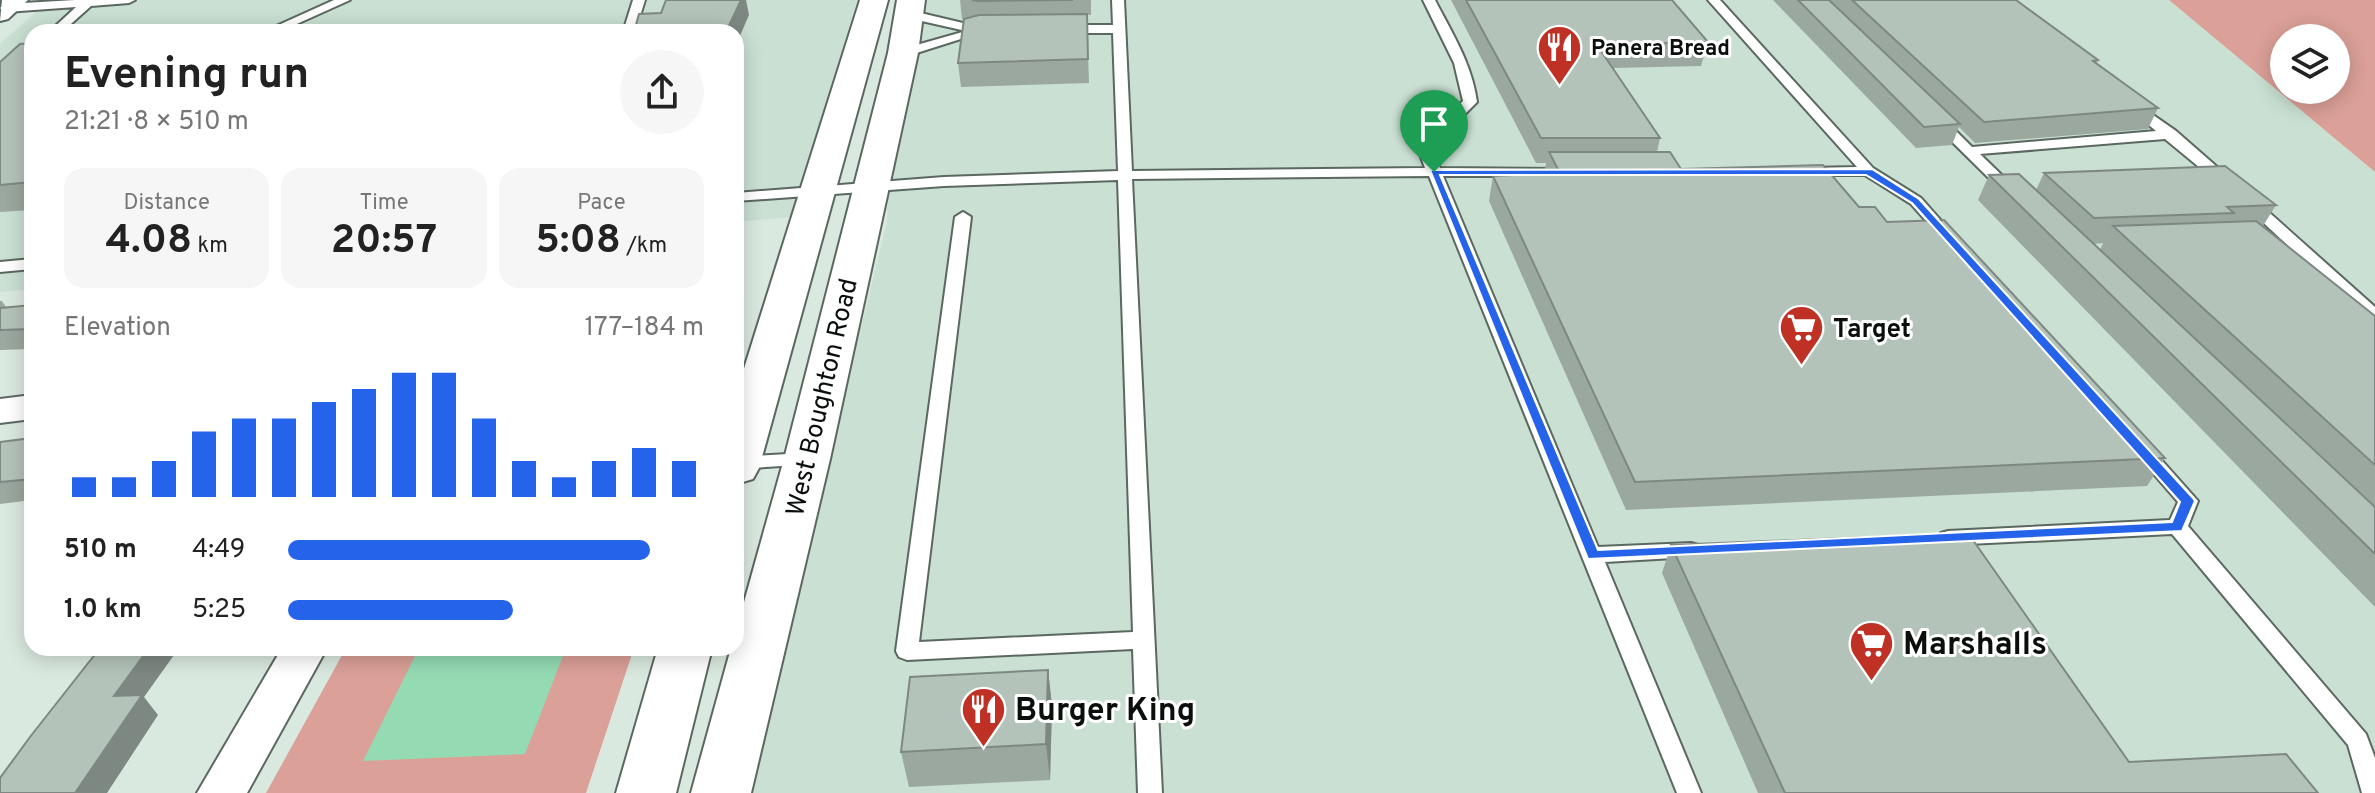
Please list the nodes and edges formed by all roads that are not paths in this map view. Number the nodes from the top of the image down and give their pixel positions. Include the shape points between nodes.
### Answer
1 (129, 0) edge
2 (344, 0) edge
3 (639, 0) edge
4 (1118, 0) edge
5 (1429, 0) edge
6 (1714, 0) edge
7 (87, 3) junction
8 (8, 7) edge
9 (890, 11) edge
10 (64, 24) edge
11 (288, 24) edge
12 (632, 24) edge
13 (1056, 29) edge
14 (1119, 29) junction
15 (980, 31) junction
16 (996, 31) edge
17 (2121, 95) edge
18 (1925, 108) edge
19 (2171, 134) junction
20 (1969, 151) junction
21 (1868, 171) junction
22 (1434, 172) junction
23 (1589, 172) edge
24 (1790, 172) edge
25 (1127, 174) junction
26 (2222, 178) junction
27 (2192, 180) edge
28 (871, 185) junction
29 (818, 189) junction
30 (2017, 192) edge
31 (744, 196) edge
32 (963, 217) dead end
33 (2297, 244) junction
34 (2265, 245) edge
35 (1957, 247) edge
36 (24, 265) edge
37 (0, 267) edge
38 (2375, 316) edge
39 (24, 408) edge
40 (0, 411) edge
41 (2125, 432) edge
42 (744, 438) edge
43 (807, 459) junction
44 (744, 464) edge
45 (2177, 527) junction
46 (1921, 540) edge
47 (1718, 549) edge
48 (1593, 555) junction
49 (1145, 640) junction
50 (300, 656) edge
51 (683, 656) edge
52 (221, 793) edge
53 (646, 793) edge
54 (721, 793) edge
55 (1150, 793) edge
56 (1689, 793) edge
57 (2374, 793) edge

1 - 7 lane
2 - 11 lane
3 - 12 lane
4 - 14 lane
5 - 22 lane via 1464,74 1470,102 1430,145
6 - 21 lane
7 - 8 lane
7 - 10 lane
9 - 15 lane
9 - 15 lane
9 - 28 main road, West Boughton Road
9 - 29 main road, West Boughton Road
13 - 14 lane
14 - 25 lane
15 - 16 lane
17 - 19 lane
18 - 20 lane
19 - 20 lane
19 - 26 lane
20 - 30 lane
21 - 24 lane
21 - 35 lane via 1916,201
22 - 23 lane
22 - 25 lane
22 - 48 lane
25 - 28 lane
25 - 49 lane
26 - 27 lane
26 - 33 lane
28 - 29 lane
28 - 43 main road, West Boughton Road
29 - 31 lane
29 - 42 main road, West Boughton Road
32 - 49 lane via 907,651
33 - 34 lane
33 - 38 lane
36 - 37 lane
39 - 40 street
41 - 45 lane via 2188,501
43 - 44 lane
43 - 54 main road, West Boughton Road
45 - 46 lane
45 - 57 lane via 2358,741
47 - 48 lane
48 - 56 lane
49 - 55 lane
50 - 52 street
51 - 53 main road

